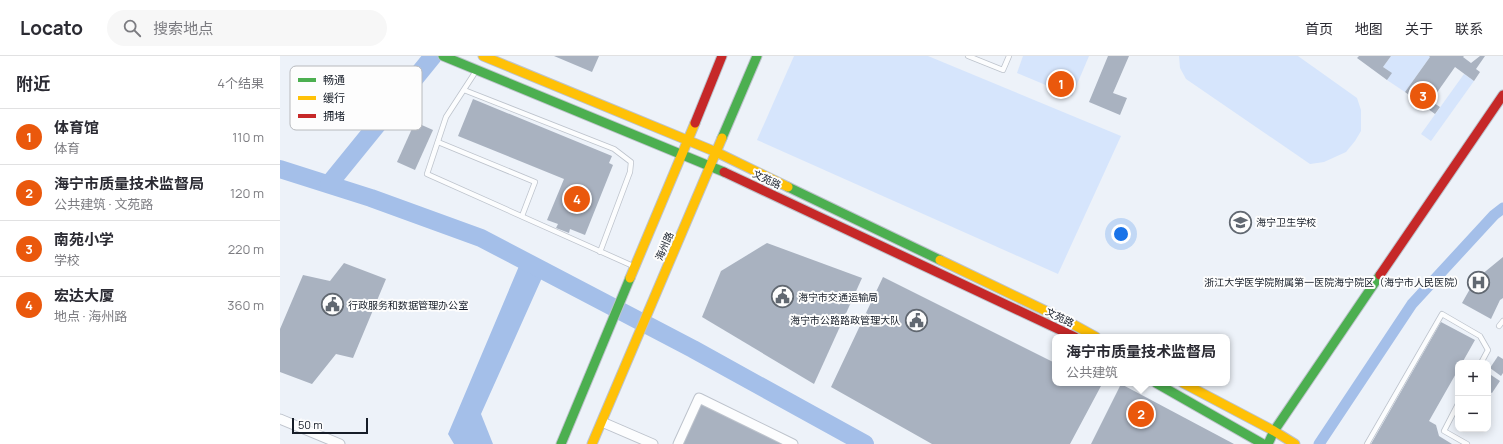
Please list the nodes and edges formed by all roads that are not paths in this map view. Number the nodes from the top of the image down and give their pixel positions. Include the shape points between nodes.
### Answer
1 (443, 56) edge
2 (483, 56) edge
3 (722, 56) edge
4 (757, 56) edge
5 (968, 56) edge
6 (1009, 56) edge
7 (474, 68) junction
8 (464, 90) junction
9 (1503, 95) edge
10 (688, 140) junction
11 (438, 142) junction
12 (716, 152) junction
13 (682, 154) junction
14 (710, 165) junction
15 (522, 216) junction
16 (600, 252) junction
17 (634, 266) junction
18 (1503, 321) edge
19 (1498, 326) dead end
20 (1069, 334) edge
21 (1091, 334) edge
22 (1482, 360) edge
23 (1161, 386) edge
24 (1189, 386) edge
25 (1455, 410) edge
26 (280, 419) edge
27 (602, 422) junction
28 (1274, 431) junction
29 (1294, 443) edge
30 (340, 444) edge
31 (561, 444) edge
32 (592, 444) edge
33 (653, 444) edge
34 (678, 444) edge
35 (794, 444) edge
36 (1263, 444) edge
37 (1268, 444) edge
38 (1367, 444) edge
39 (1467, 444) edge

1 - 7 main road, 文苑路
2 - 10 main road, 文苑路
3 - 10 main road, 海州路
4 - 12 main road, 海州路
5 - 6 lane via 1003,70
7 - 8 lane
7 - 13 main road, 文苑路
8 - 11 lane via 446,117
8 - 16 lane via 614,149 630,162 630,172
9 - 28 main road
10 - 12 main road, 文苑路
10 - 13 main road, 海州路
11 - 15 lane via 427,174
11 - 15 lane via 535,182
12 - 14 main road, 海州路
12 - 21 main road, 文苑路
13 - 14 main road, 文苑路
13 - 17 main road, 海州路
14 - 20 main road, 文苑路
14 - 27 main road, 海州路
15 - 16 lane
16 - 17 lane
17 - 31 main road, 海州路
18 - 19 lane
22 - 38 lane via 1488,350 1480,336 1442,314
23 - 36 main road
24 - 28 main road
25 - 39 lane via 1444,431
26 - 30 street
27 - 32 main road, 海州路
27 - 33 street
28 - 29 main road
28 - 37 main road
34 - 35 street via 699,398

